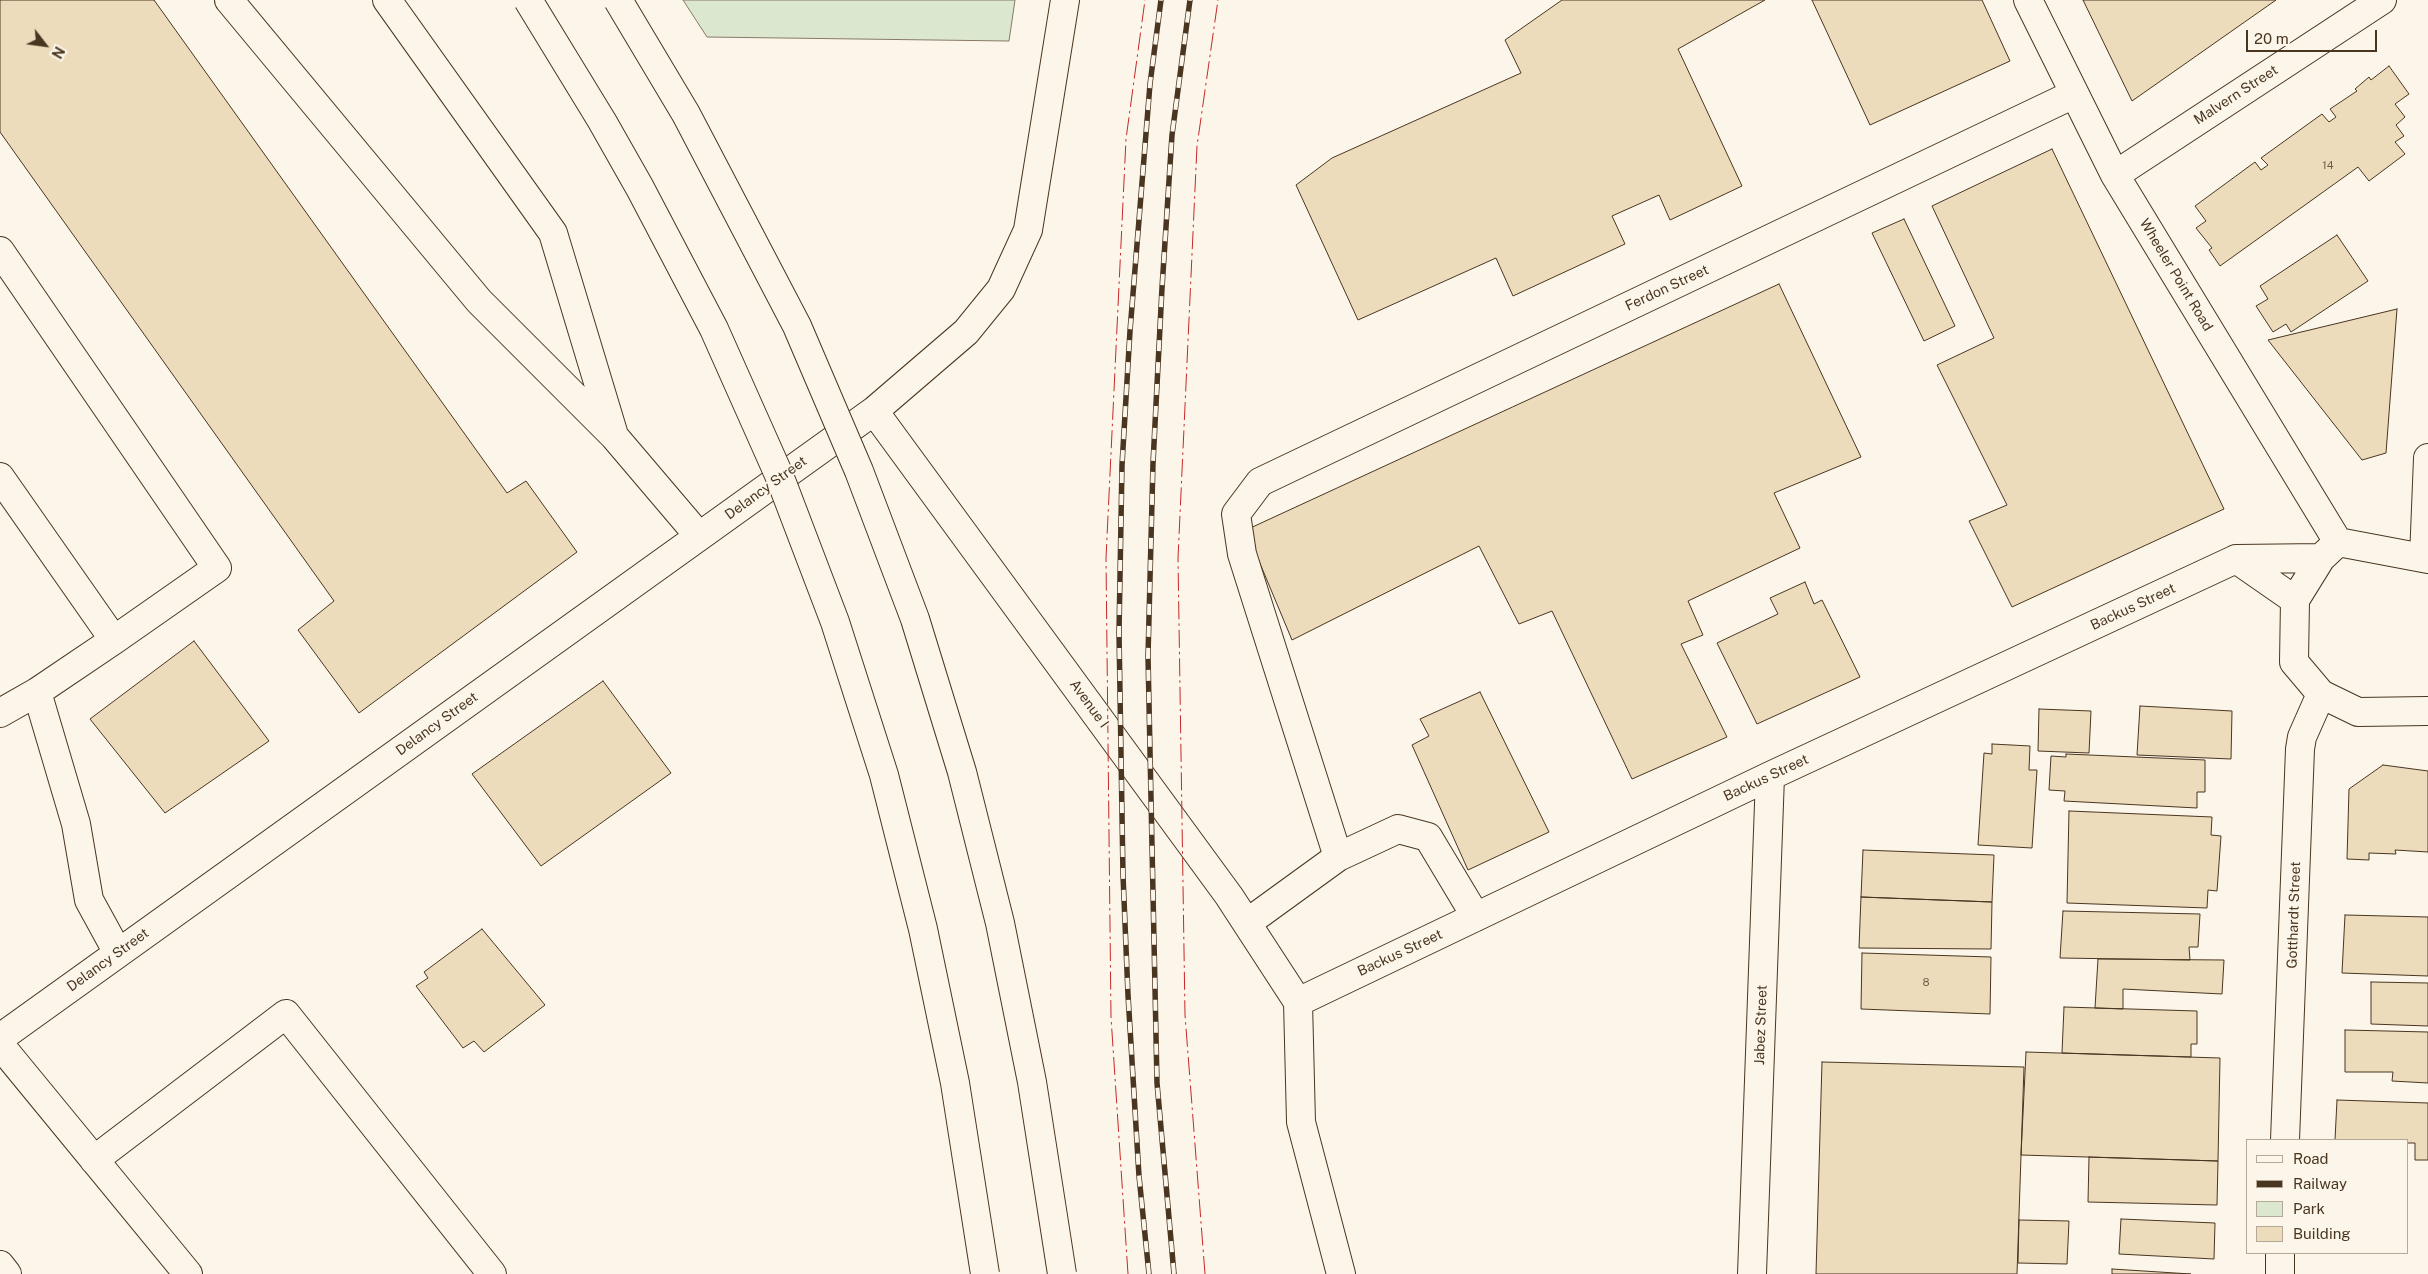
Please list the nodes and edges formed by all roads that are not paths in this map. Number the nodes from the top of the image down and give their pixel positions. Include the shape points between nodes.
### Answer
1 (228, 0) edge
2 (387, 0) edge
3 (528, 0) edge
4 (618, 0) edge
5 (1064, 0) edge
6 (2028, 0) edge
7 (2382, 0) edge
8 (2074, 94) junction
9 (2115, 175) junction
10 (0, 251) edge
11 (874, 411) junction
12 (614, 436) junction
13 (2428, 458) edge
14 (0, 476) edge
15 (699, 536) junction
16 (2329, 550) junction
17 (2426, 558) edge
18 (2236, 559) junction
19 (2295, 600) junction
20 (114, 640) junction
21 (37, 692) junction
22 (2321, 694) junction
23 (2428, 711) edge
24 (0, 713) edge
25 (1770, 776) junction
26 (1338, 857) junction
27 (1476, 917) junction
28 (1247, 923) junction
29 (118, 953) junction
30 (1298, 1002) junction
31 (0, 1038) edge
32 (0, 1045) edge
33 (2285, 1139) edge
34 (94, 1160) junction
35 (2280, 1254) edge
36 (0, 1265) edge
37 (7, 1274) edge
38 (188, 1274) edge
39 (492, 1274) edge
40 (985, 1274) edge
41 (1062, 1274) edge
42 (1341, 1274) edge
43 (1752, 1274) edge
44 (2280, 1274) edge

1 - 12 main road via 479,301
2 - 12 main road via 553,233
3 - 40 main road, bridge via 640,188 714,329 779,475 835,622 884,775 923,929 955,1083
4 - 41 main road, bridge via 691,123 797,326 859,472 915,619 962,772 1000,924 1032,1082
5 - 11 main road, Delancy Street via 1028,230 1001,289 966,332
6 - 8 main road, Wheeler Point Road
7 - 9 main road, Malvern Street
8 - 9 main road, Wheeler Point Road
8 - 26 main road, Ferdon Street via 1260,482 1236,514 1242,554
9 - 16 main road, Wheeler Point Road
10 - 20 main road via 217,568
11 - 15 main road, Delancy Street
11 - 28 main road, Avenue I
12 - 15 main road
13 - 17 main road
14 - 20 main road
15 - 29 main road, Delancy Street
16 - 17 main road
16 - 18 main road
16 - 19 main road
18 - 19 main road
18 - 25 main road, Backus Street
19 - 22 main road via 2294,662
20 - 21 main road
21 - 24 main road
21 - 29 main road via 76,824 89,900
22 - 23 main road via 2358,712
22 - 33 main road, Gotthardt Street via 2300,749
25 - 27 main road, Backus Street
25 - 43 main road, Jabez Street
26 - 27 main road via 1398,829 1428,837
26 - 28 main road
27 - 30 main road, Backus Street
28 - 30 main road, Avenue I
29 - 31 main road, Delancy Street
30 - 42 main road via 1301,1122
32 - 34 main road
34 - 38 main road
34 - 39 main road via 286,1014
35 - 44 main road
36 - 37 main road

